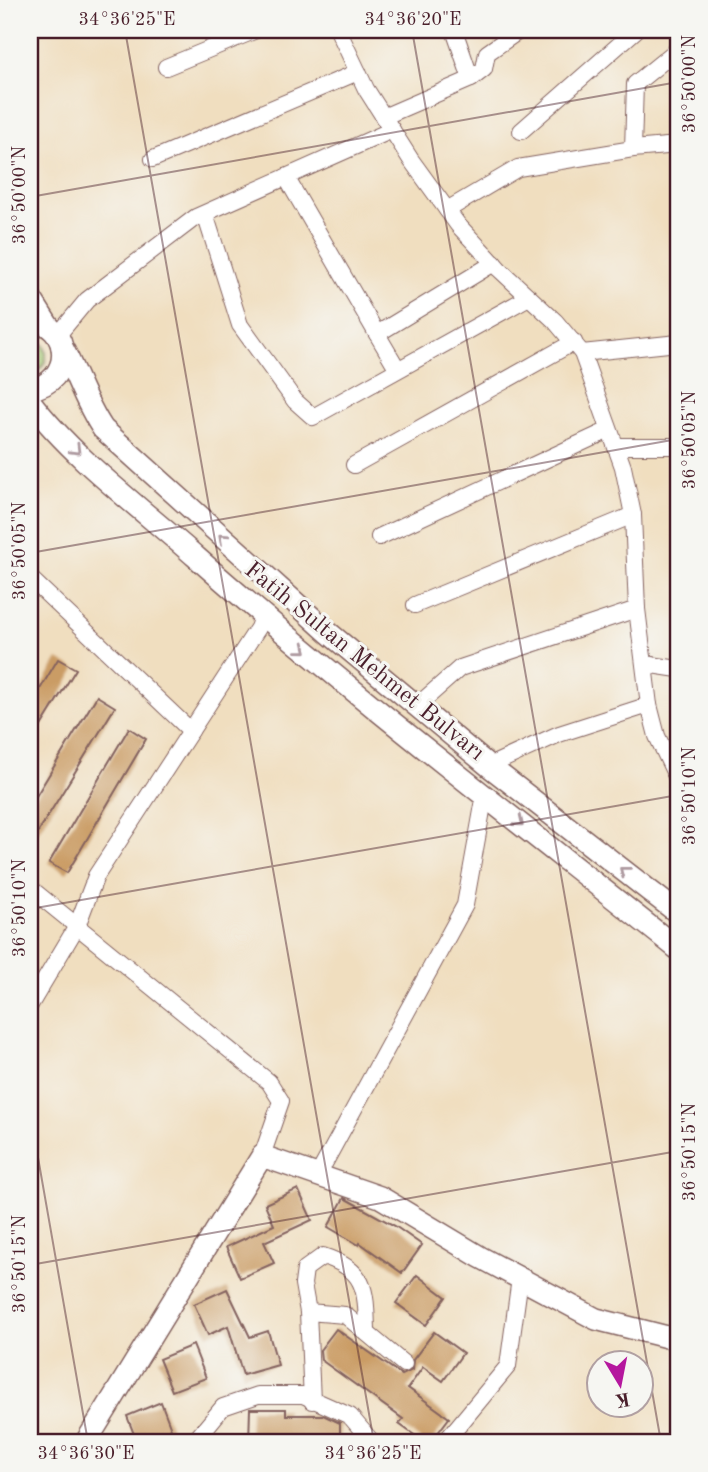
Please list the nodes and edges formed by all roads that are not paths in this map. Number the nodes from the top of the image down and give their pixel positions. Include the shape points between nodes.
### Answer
1 (256, 30) edge
2 (338, 30) edge
3 (454, 30) edge
4 (520, 30) edge
5 (636, 30) edge
6 (678, 49) edge
7 (166, 68) dead end
8 (358, 72) junction
9 (471, 79) junction
10 (388, 123) junction
11 (521, 131) dead end
12 (678, 145) edge
13 (633, 149) junction
14 (153, 159) dead end
15 (286, 177) junction
16 (447, 209) junction
17 (205, 214) junction
18 (494, 263) junction
19 (30, 297) edge
20 (529, 297) junction
21 (50, 332) edge
22 (377, 334) junction
23 (678, 342) edge
24 (578, 348) junction
25 (397, 368) junction
26 (30, 389) edge
27 (30, 401) edge
28 (609, 430) junction
29 (617, 446) junction
30 (678, 446) edge
31 (354, 465) dead end
32 (633, 515) junction
33 (379, 537) dead end
34 (30, 578) edge
35 (415, 605) dead end
36 (637, 609) junction
37 (262, 616) junction
38 (645, 664) junction
39 (678, 669) edge
40 (649, 705) junction
41 (417, 706) junction
42 (191, 731) junction
43 (489, 766) junction
44 (678, 780) edge
45 (485, 794) junction
46 (30, 888) edge
47 (678, 913) edge
48 (77, 926) junction
49 (678, 949) edge
50 (30, 1005) edge
51 (262, 1156) junction
52 (318, 1175) junction
53 (520, 1279) junction
54 (308, 1312) junction
55 (367, 1333) junction
56 (678, 1337) edge
57 (404, 1364) dead end
58 (312, 1401) junction
59 (86, 1442) edge
60 (194, 1442) edge
61 (373, 1442) edge
62 (445, 1442) edge

1 - 7 street
2 - 8 street
3 - 9 street
4 - 9 street via 487,53 484,69
5 - 11 street
6 - 13 street via 635,84
8 - 10 street
8 - 14 street
9 - 10 street
10 - 15 street
10 - 16 street
12 - 13 street
13 - 16 street via 518,168
15 - 17 street
15 - 22 street
16 - 18 street
17 - 21 street
17 - 25 street via 240,325 295,401 313,416
18 - 20 street
18 - 22 street
19 - 21 main road, Fatih Sultan Mehmet Bulvarı
20 - 24 street
20 - 25 street
21 - 26 main road via 63,358 60,369 44,386
41 -> 21 main road, Fatih Sultan Mehmet Bulvarı via 328,633 103,429 89,409 76,372
22 - 25 street
23 - 24 street
24 - 28 street
24 - 31 street
27 -> 37 main road, Fatih Sultan Mehmet Bulvarı via 90,464
28 - 29 street
28 - 33 street
29 - 30 street
29 - 32 street
32 - 35 street
32 - 36 street
34 - 42 street
36 - 38 street
36 - 41 street via 460,668
37 - 42 street
37 -> 45 main road, Fatih Sultan Mehmet Bulvarı
38 - 39 street
38 - 40 street
40 - 43 street via 559,734
40 - 44 street via 657,736
41 - 43 main road, Fatih Sultan Mehmet Bulvarı
42 - 48 street via 96,876
47 -> 43 main road, Fatih Sultan Mehmet Bulvarı
45 -> 49 main road, Fatih Sultan Mehmet Bulvarı
45 - 52 street via 465,905
46 - 48 street
48 - 50 street
48 - 51 street via 269,1082 281,1101
51 - 52 main road
51 - 59 main road
52 - 53 main road via 380,1197
53 - 56 main road via 596,1319
53 - 62 street via 508,1366
54 - 55 street via 345,1315
54 - 55 street via 305,1269 323,1256 339,1261 356,1272 366,1301
54 - 58 street
55 - 57 street
58 - 60 street via 303,1395 258,1395 223,1407
58 - 61 street via 350,1416

